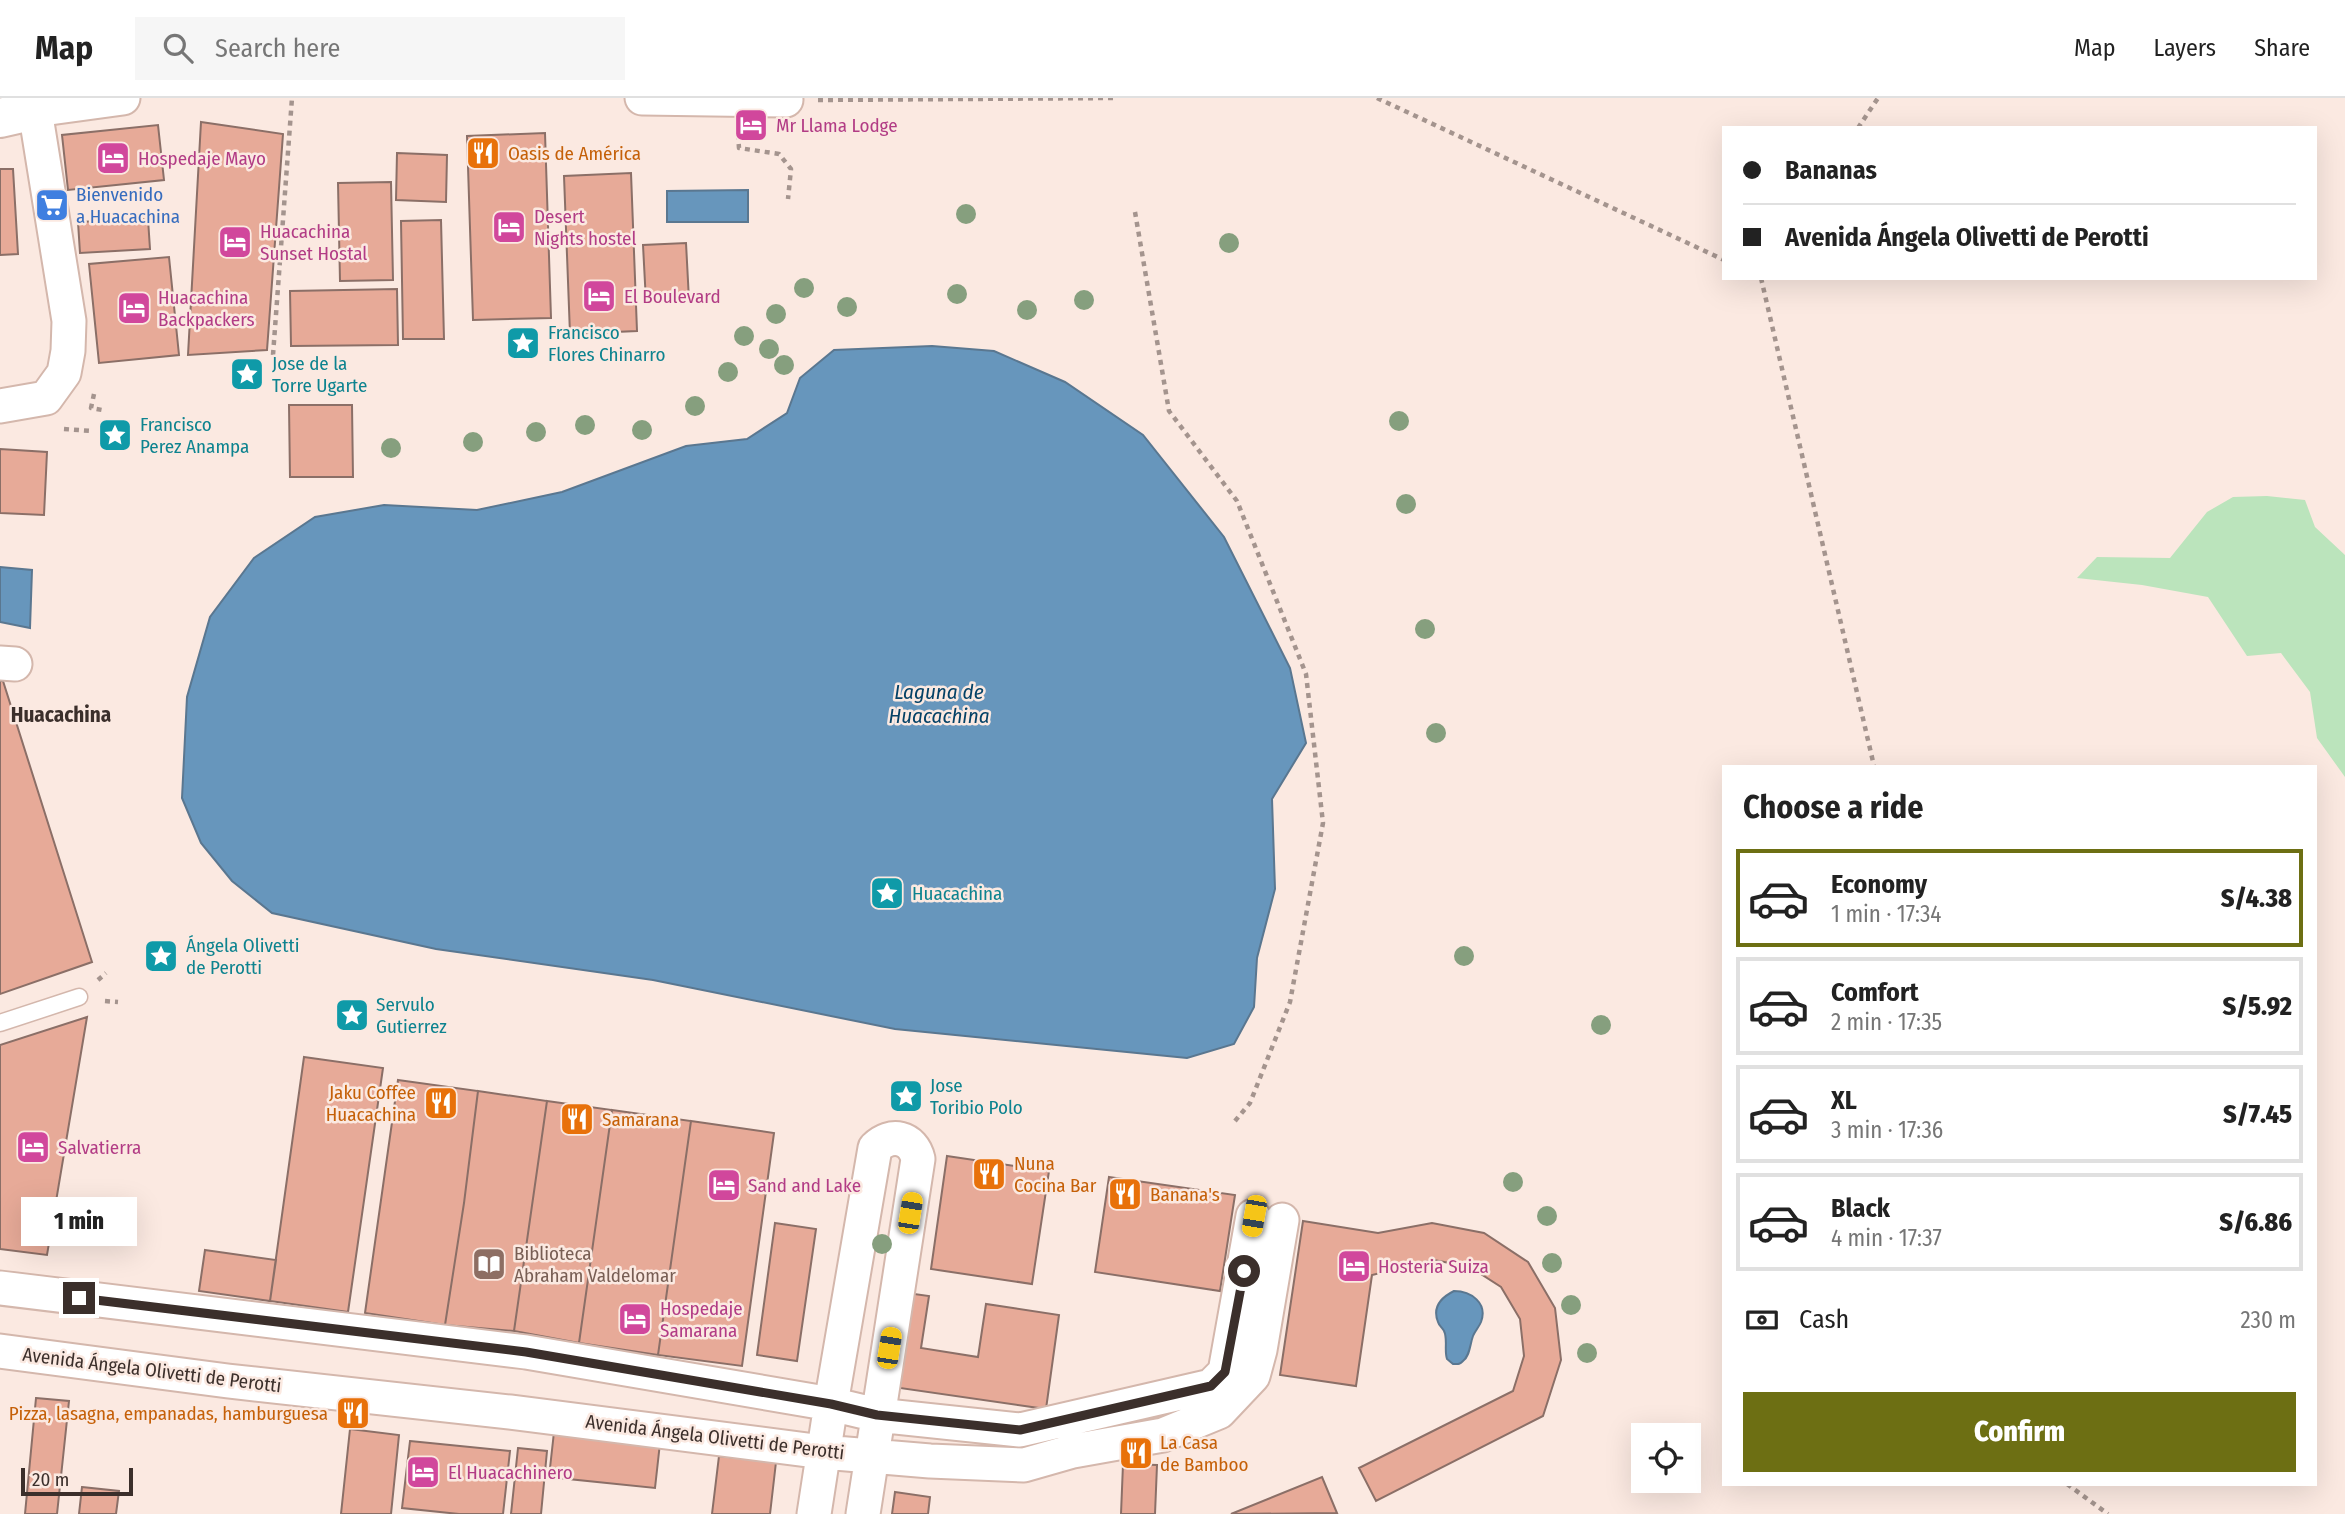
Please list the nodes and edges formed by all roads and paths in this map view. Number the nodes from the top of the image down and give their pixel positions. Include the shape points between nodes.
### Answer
1 (123, 98) edge
2 (292, 98) edge
3 (642, 98) edge
4 (1115, 98) edge
5 (1377, 98) edge
6 (1878, 98) edge
7 (737, 99) edge
8 (786, 100) joint
9 (17, 114) edge
10 (1859, 126) edge
11 (789, 199) dead end
12 (1135, 212) dead end
13 (1722, 259) edge
14 (1761, 280) edge
15 (273, 355) dead end
16 (0, 406) edge
17 (1874, 765) edge
18 (79, 997) dead end
19 (0, 1023) edge
20 (1235, 1121) dead end
21 (0, 1288) edge
22 (0, 1351) edge
23 (831, 1404) junction
24 (877, 1415) junction
25 (823, 1452) junction
26 (872, 1456) junction
27 (2070, 1486) edge
28 (814, 1514) edge
29 (863, 1514) edge
30 (2108, 1514) edge

1 - 9 street
2 - 15 path
3 - 7 street
4 - 8 path
5 - 13 path
6 - 10 path
7 - 8 street
7 - 11 path via 739,148 779,154 790,169
9 - 16 street via 69,321 68,351 64,373 46,398
12 - 20 path via 1169,411 1237,501 1306,674 1323,823 1290,1002 1250,1103
14 - 17 path
18 - 19 lane
21 - 23 street, Avenida Ángela Olivetti de Perotti via 526,1352
22 - 25 street, Avenida Ángela Olivetti de Perotti
23 - 24 street, Avenida Ángela Olivetti de Perotti
23 - 24 street via 875,1148 882,1141 901,1138 916,1150 918,1159
23 - 25 street
24 - 26 street
24 - 26 street, Avenida Ángela Olivetti de Perotti via 1020,1430 1211,1386 1225,1372 1268,1218 1260,1350 1253,1376 1219,1412 1163,1435 1024,1465
25 - 26 street, Avenida Ángela Olivetti de Perotti
25 - 28 street
26 - 29 street
27 - 30 path

